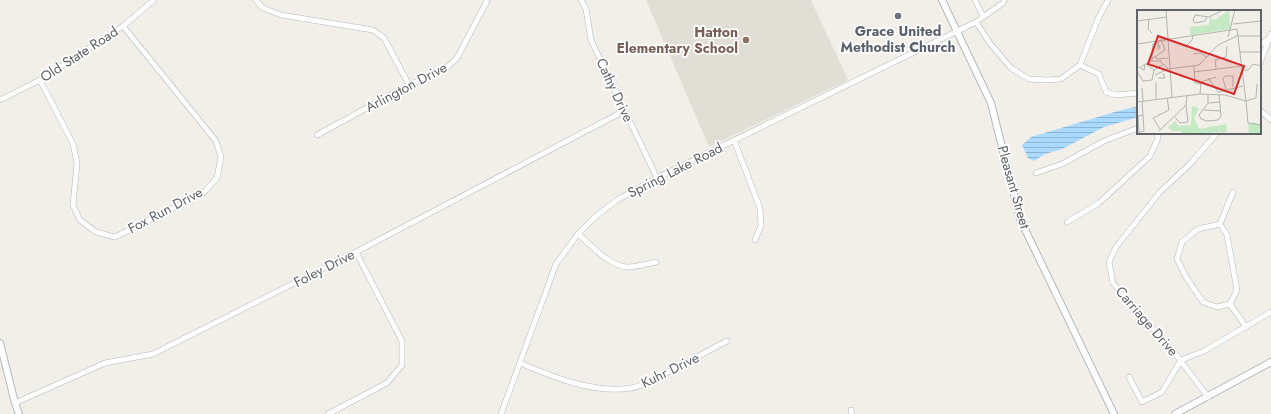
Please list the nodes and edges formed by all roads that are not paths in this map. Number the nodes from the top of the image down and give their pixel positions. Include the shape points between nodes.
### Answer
1 (154, 0) edge
2 (256, 0) edge
3 (486, 0) edge
4 (581, 0) edge
5 (942, 0) edge
6 (975, 0) edge
7 (1004, 0) edge
8 (1108, 0) edge
9 (983, 16) junction
10 (976, 22) junction
11 (123, 26) junction
12 (958, 31) junction
13 (1270, 36) edge
14 (1261, 45) edge
15 (1261, 60) edge
16 (1080, 65) junction
17 (40, 80) junction
18 (409, 85) junction
19 (1137, 93) edge
20 (0, 100) edge
21 (624, 111) junction
22 (1261, 111) edge
23 (1271, 120) edge
24 (1137, 128) edge
25 (1157, 134) edge
26 (1215, 134) edge
27 (317, 135) dead end
28 (734, 140) junction
29 (1036, 173) dead end
30 (657, 178) junction
31 (1233, 192) dead end
32 (1067, 222) dead end
33 (1220, 224) junction
34 (578, 234) junction
35 (756, 240) dead end
36 (356, 252) junction
37 (656, 262) dead end
38 (1230, 304) junction
39 (1271, 312) edge
40 (1246, 327) junction
41 (727, 341) dead end
42 (0, 343) edge
43 (2, 356) edge
44 (1181, 360) junction
45 (1271, 362) edge
46 (520, 363) junction
47 (1129, 377) dead end
48 (1208, 397) junction
49 (15, 403) junction
50 (19, 414) edge
51 (328, 414) edge
52 (502, 414) edge
53 (1114, 414) edge
54 (1174, 414) edge

1 - 11 street, Old State Road
2 - 18 street via 263,8 281,15 373,30 384,38
3 - 18 street, Arlington Drive via 457,58 445,68
4 - 21 street, Cathy Drive via 586,9 591,40
5 - 12 street, Pleasant Street
6 - 9 street
7 - 9 street, Spring Lake Road
8 - 16 street
9 - 10 street, Spring Lake Road
10 - 12 street, Spring Lake Road
10 - 16 street via 1011,68 1029,79 1061,79
11 - 17 street, Old State Road
11 - 17 street, Fox Run Drive via 216,141 221,157 217,178 203,193 115,237 96,232 80,220 73,205 77,163 73,144
12 - 28 street, Spring Lake Road
12 - 53 street, Pleasant Street via 991,103 1020,220
13 - 14 street
13 - 15 street
16 - 19 street via 1099,74 1106,92 1116,95
17 - 20 street, Old State Road
18 - 27 street, Arlington Drive
21 - 30 street, Cathy Drive
21 - 36 street, Foley Drive
22 - 23 street
24 - 29 street via 1104,141 1062,164
25 - 32 street via 1158,138 1150,156 1099,203
26 - 44 street, Carriage Drive via 1190,164 1160,192 1116,247 1109,262 1113,283
28 - 30 street, Spring Lake Road
28 - 35 street via 760,208 761,226
30 - 34 street, Spring Lake Road via 618,200
31 - 33 street
33 - 38 street via 1226,235 1237,290
33 - 38 street via 1198,229 1182,242 1177,259 1202,302 1217,307
34 - 37 street via 611,263 626,267
34 - 46 street, Spring Lake Road via 556,264
36 - 49 street, Foley Drive via 153,354 105,363
36 - 51 street via 402,341 402,365 388,383
38 - 40 street
39 - 40 street
40 - 44 street
41 - 46 street, Kuhr Drive via 632,388 613,390 579,384 553,377
42 - 43 street
43 - 49 street
44 - 47 street via 1162,392 1142,402
44 - 48 street, Carriage Drive
45 - 48 street
46 - 52 street, Spring Lake Road
48 - 54 street
49 - 50 street

